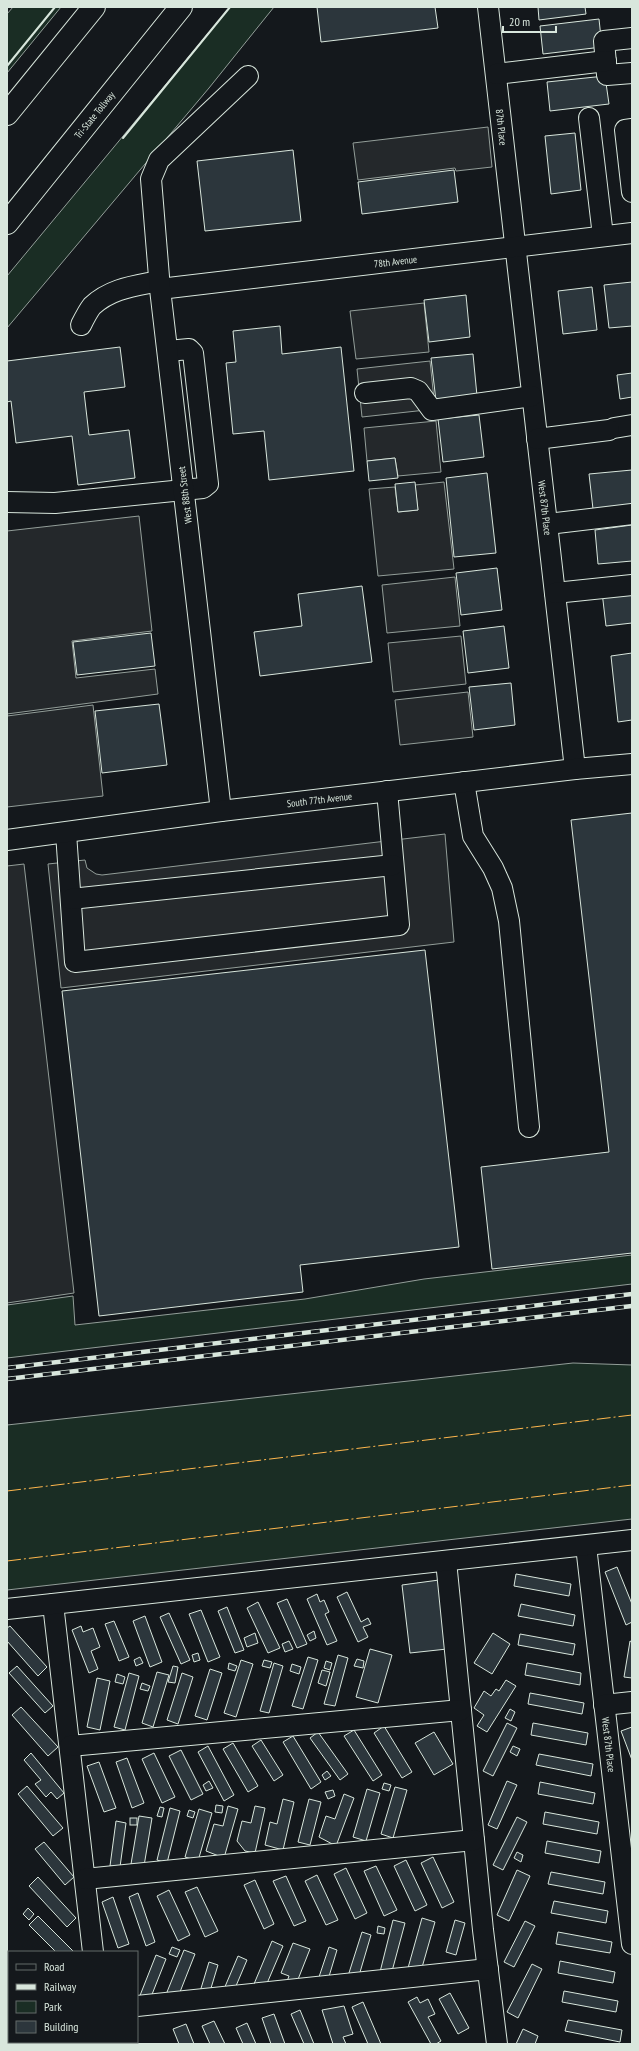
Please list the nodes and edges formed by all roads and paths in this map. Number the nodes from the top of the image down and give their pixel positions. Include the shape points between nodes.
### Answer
1 (94, 7) edge
2 (181, 7) edge
3 (488, 7) edge
4 (632, 38) edge
5 (606, 61) junction
6 (632, 73) edge
7 (496, 74) junction
8 (248, 76) dead end
9 (7, 114) edge
10 (589, 118) dead end
11 (632, 129) edge
12 (632, 192) edge
13 (7, 223) edge
14 (632, 233) edge
15 (603, 236) junction
16 (515, 247) junction
17 (159, 285) junction
18 (80, 325) dead end
19 (168, 351) junction
20 (365, 393) dead end
21 (532, 396) junction
22 (618, 428) edge
23 (202, 434) junction
24 (178, 436) junction
25 (537, 439) junction
26 (184, 490) junction
27 (7, 502) edge
28 (632, 514) edge
29 (548, 524) junction
30 (632, 585) edge
31 (555, 593) junction
32 (632, 764) edge
33 (575, 769) junction
34 (464, 782) junction
35 (387, 791) junction
36 (221, 811) junction
37 (66, 833) junction
38 (7, 840) edge
39 (393, 865) junction
40 (70, 899) junction
41 (529, 1127) dead end
42 (632, 1540) edge
43 (586, 1546) junction
44 (446, 1561) junction
45 (53, 1604) junction
46 (7, 1609) edge
47 (632, 1702) edge
48 (604, 1705) junction
49 (461, 1710) junction
50 (70, 1746) junction
51 (474, 1840) junction
52 (628, 1875) edge
53 (85, 1879) junction
54 (632, 1944) edge
55 (93, 1951) edge
56 (488, 1969) junction
57 (138, 2006) edge
58 (497, 2044) edge

1 - 9 highway
2 - 13 highway, Tri-State Tollway
3 - 7 street, 87th Place
4 - 5 street via 604,41
5 - 6 street via 608,75
5 - 7 street
7 - 16 street, 87th Place
8 - 17 street, West 88th Street via 159,160 151,180
10 - 15 street
11 - 12 street via 625,130
14 - 15 street, 78th Avenue
15 - 16 street, 78th Avenue
16 - 17 street, 78th Avenue
16 - 21 street, West 87th Place
17 - 18 street, 78th Avenue via 119,289 92,307
17 - 19 street, West 88th Street
19 - 23 street via 189,350 193,353
19 - 24 street, West 88th Street
20 - 21 street via 411,388 418,391 432,410
21 - 25 street, West 87th Place
22 - 25 street
23 - 24 street
23 - 26 street via 208,484 203,488
24 - 26 street, West 88th Street
25 - 29 street, West 87th Place
26 - 27 street via 56,503
26 - 36 street, West 88th Street
28 - 29 street
29 - 31 street, West 87th Place
30 - 31 street
31 - 33 street, West 87th Place
32 - 33 street, South 77th Avenue
33 - 34 street, South 77th Avenue
34 - 35 street, South 77th Avenue
34 - 41 street via 473,836 502,888 509,922
35 - 36 street, South 77th Avenue
35 - 39 street
36 - 37 street, South 77th Avenue
37 - 38 street, South 77th Avenue
37 - 40 street
39 - 40 street
39 - 40 street via 399,925 75,962
42 - 43 street
43 - 44 street
43 - 48 street, West 87th Place
44 - 45 street
44 - 49 street
45 - 46 street
45 - 50 street
47 - 48 street
48 - 52 street, West 87th Place
49 - 50 street
49 - 51 street
50 - 53 street
51 - 53 street
51 - 56 street
52 - 54 street, West 87th Place
53 - 55 street
56 - 57 street
56 - 58 street

